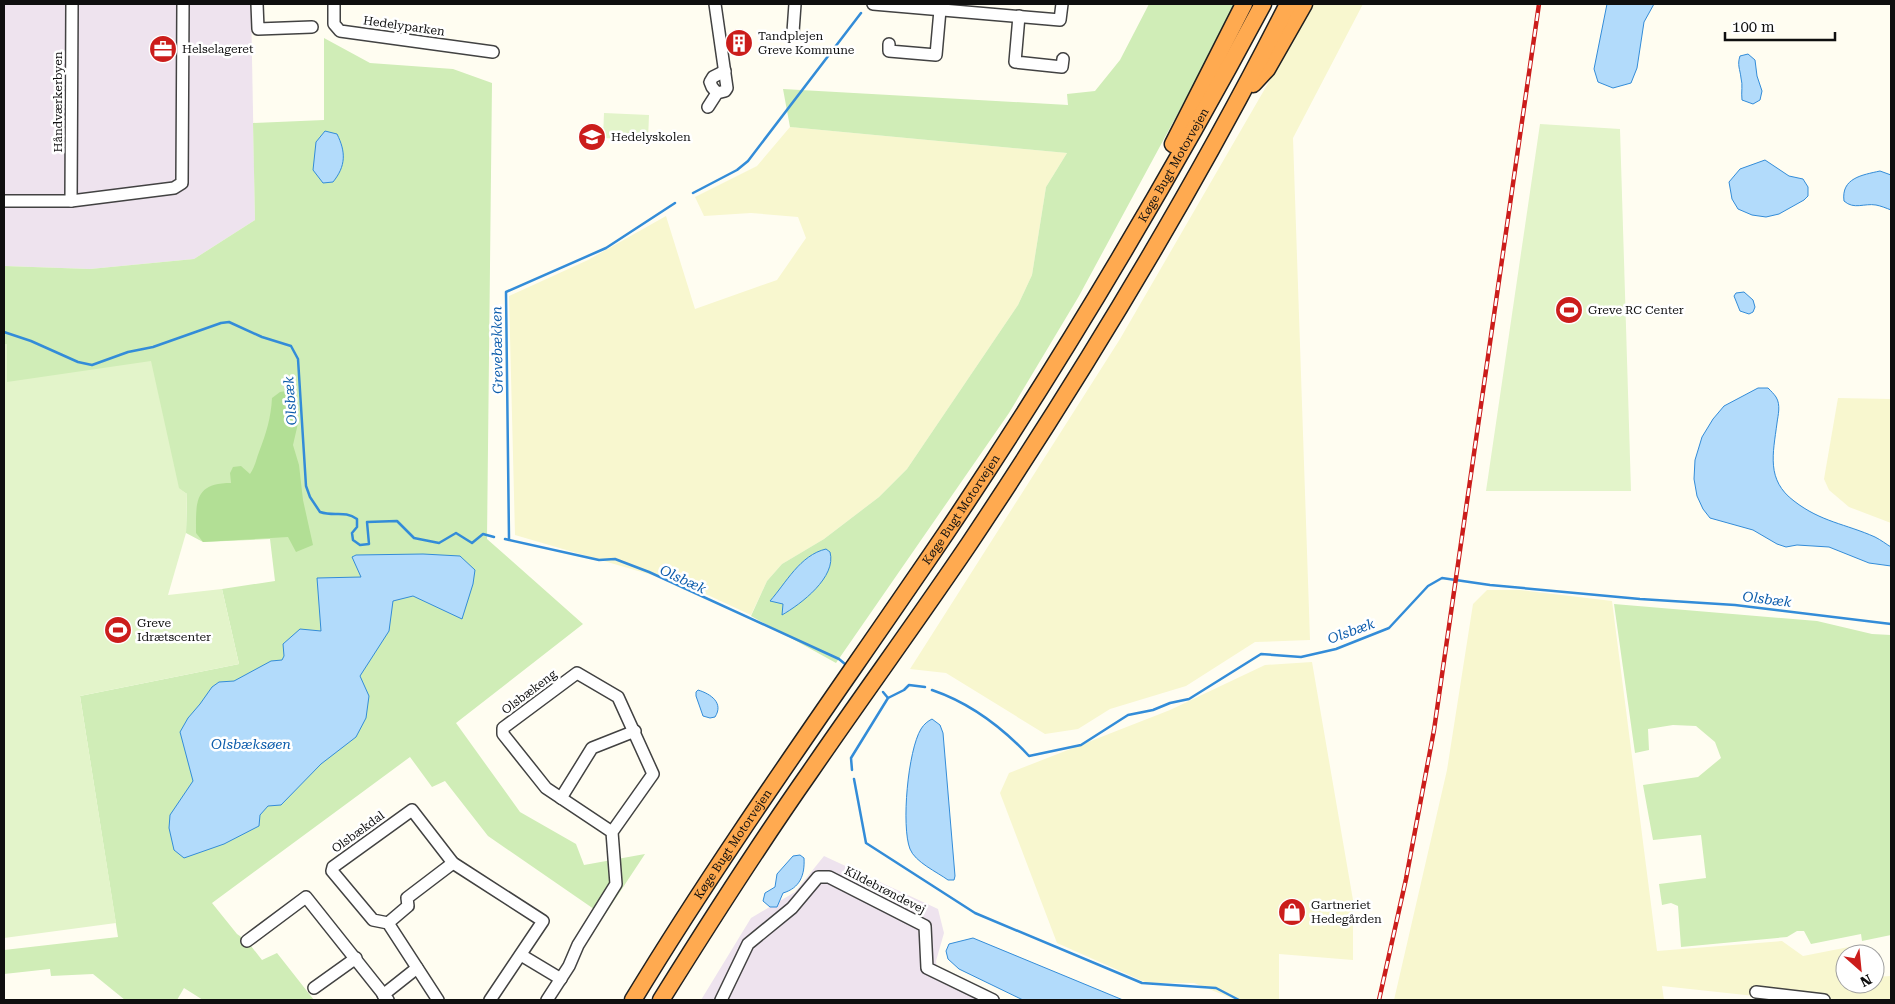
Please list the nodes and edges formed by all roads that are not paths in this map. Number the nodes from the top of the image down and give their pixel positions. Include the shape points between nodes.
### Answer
1 (72, 4) edge
2 (183, 4) edge
3 (257, 4) edge
4 (334, 4) edge
5 (715, 4) edge
6 (796, 4) edge
7 (873, 4) edge
8 (1062, 4) edge
9 (1244, 4) edge
10 (1263, 4) edge
11 (1288, 4) edge
12 (1304, 4) edge
13 (940, 10) junction
14 (1019, 16) junction
15 (312, 28) dead end
16 (793, 32) dead end
17 (889, 44) dead end
18 (493, 52) dead end
19 (1063, 58) dead end
20 (1236, 102) junction
21 (708, 107) dead end
22 (4, 201) edge
23 (71, 201) junction
24 (1147, 209) junction
25 (635, 731) junction
26 (562, 798) junction
27 (612, 832) junction
28 (453, 863) junction
29 (388, 924) junction
30 (247, 941) dead end
31 (521, 954) junction
32 (356, 958) junction
33 (416, 968) junction
34 (561, 979) junction
35 (314, 988) dead end
36 (1756, 992) dead end
37 (386, 997) edge
38 (438, 1000) edge
39 (490, 1000) edge
40 (547, 1000) edge
41 (633, 1000) edge
42 (661, 1000) edge
43 (721, 1000) edge
44 (993, 1000) edge
45 (1824, 1000) edge

1 - 23 street, Håndværkerbyen
2 - 23 street via 182,183 174,188
3 - 15 street via 258,29
4 - 18 street, Hedelyparken via 334,24 340,31
5 - 21 street via 725,71 710,82 718,93
6 - 16 street
7 - 13 street
8 - 14 street via 1060,20
9 - 24 highway via 1162,166
10 - 24 highway, Køge Bugt Motorvejen
11 - 20 highway, Køge Bugt Motorvejen
12 - 20 highway via 1267,68
13 - 14 street
13 - 17 street via 936,55 889,51
14 - 19 street via 1015,62 1062,66
20 - 42 highway, Køge Bugt Motorvejen via 1099,340 1027,454 968,545 808,774
22 - 23 street
24 - 41 highway, Køge Bugt Motorvejen via 1008,439 720,863
25 - 26 street via 592,748
25 - 26 street, Olsbækeng via 618,697 577,673 503,728 503,734 546,788
25 - 27 street, Olsbækeng via 653,774
26 - 27 street, Olsbækeng
27 - 34 street via 616,884
28 - 29 street via 407,898 408,906
28 - 29 street, Olsbækdal via 412,810 333,867 332,871 373,920
28 - 31 street, Olsbækdal via 543,921
29 - 33 street, Olsbækdal
30 - 32 street via 306,897
31 - 34 street
31 - 39 street, Olsbækdal
32 - 35 street
32 - 37 street
33 - 37 street
33 - 38 street, Olsbækdal
34 - 40 street
36 - 45 street
43 - 44 street, Kildebrøndevej via 748,944 792,908 818,877 829,877 925,926 927,968

